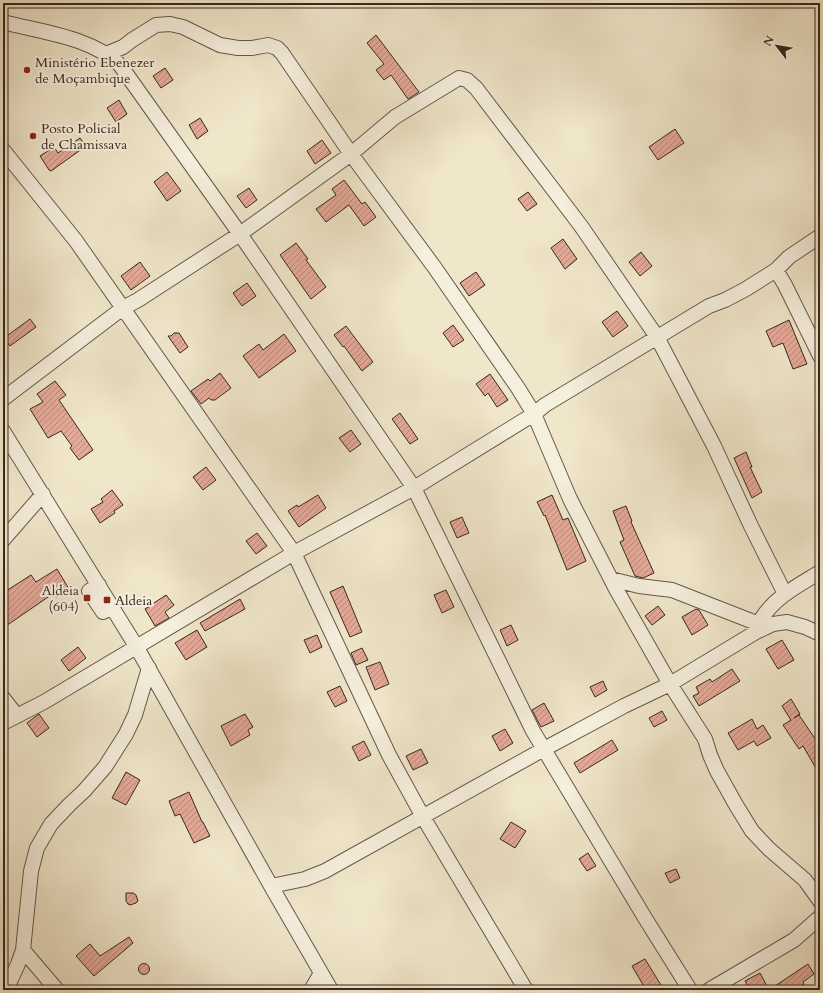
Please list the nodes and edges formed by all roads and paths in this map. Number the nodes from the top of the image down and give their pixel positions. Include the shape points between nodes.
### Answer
1 (3, 22) edge
2 (106, 54) junction
3 (3, 150) edge
4 (351, 154) junction
5 (240, 234) junction
6 (820, 236) edge
7 (776, 270) junction
8 (123, 308) junction
9 (657, 337) junction
10 (820, 356) edge
11 (3, 398) edge
12 (534, 414) junction
13 (3, 431) edge
14 (414, 488) junction
15 (43, 494) junction
16 (3, 540) edge
17 (294, 553) junction
18 (820, 572) edge
19 (610, 579) junction
20 (785, 594) junction
21 (758, 628) junction
22 (820, 634) edge
23 (136, 646) junction
24 (149, 668) junction
25 (670, 684) junction
26 (3, 698) edge
27 (17, 716) junction
28 (3, 723) edge
29 (544, 748) junction
30 (422, 817) junction
31 (271, 886) junction
32 (820, 901) edge
33 (820, 917) edge
34 (23, 950) junction
35 (321, 973) junction
36 (6, 990) edge
37 (57, 990) edge
38 (311, 990) edge
39 (331, 990) edge
40 (526, 990) edge
41 (690, 990) edge
42 (709, 990) edge

1 - 2 street via 67,37
2 - 4 street via 123,47 156,25 170,24 183,27 220,45 245,48 268,45 277,48
2 - 5 street via 120,65
3 - 8 street via 76,241
4 - 5 street
4 - 9 street via 399,114 459,78 467,80 476,88 580,226
4 - 12 street via 435,268
5 - 8 street
5 - 14 street
6 - 7 street via 789,257
7 - 9 street
7 - 10 street
8 - 11 street
8 - 17 street
9 - 12 street
9 - 20 street via 714,446
12 - 14 street
12 - 19 street via 570,499
13 - 15 street
14 - 17 street
14 - 29 street via 533,731
15 - 16 street
15 - 23 street
17 - 23 street
17 - 30 street via 389,755
18 - 20 street
19 - 21 street via 672,590
19 - 25 street
20 - 21 street via 762,618
21 - 22 street via 787,622 805,626
21 - 25 street
23 - 24 street
23 - 27 street
24 - 31 street
24 - 34 street via 126,734 105,767 51,824 37,848 31,871
25 - 29 street
25 - 32 street via 706,739 717,771 752,831 805,880
26 - 27 street
27 - 28 street
29 - 30 street
29 - 41 street
30 - 31 street via 325,871 305,879
30 - 40 street
31 - 35 street
33 - 42 street via 794,940
34 - 36 street
34 - 37 street
35 - 38 street
35 - 39 street

